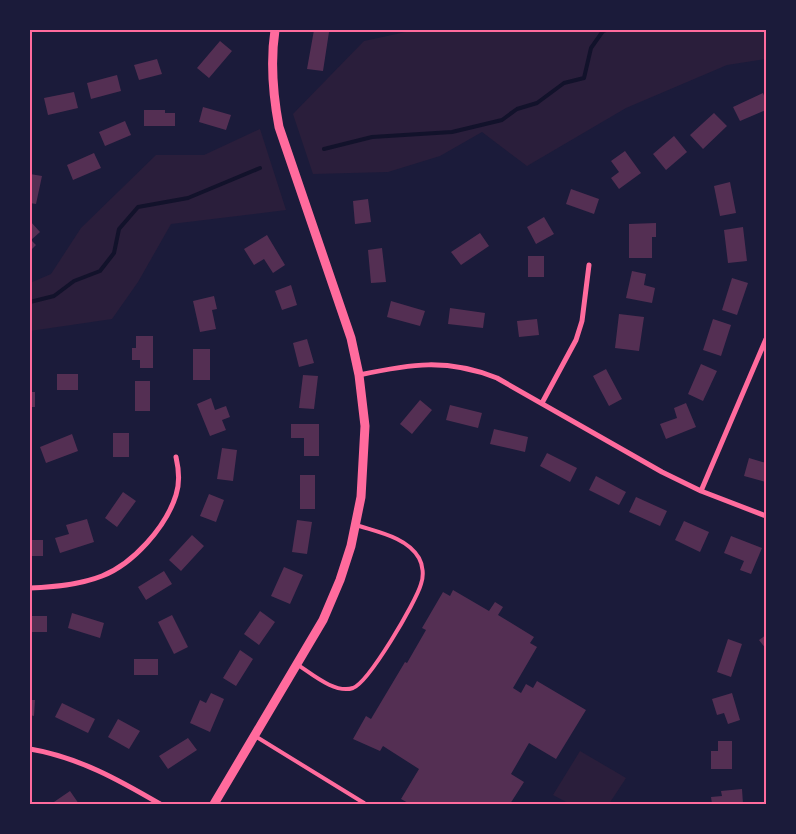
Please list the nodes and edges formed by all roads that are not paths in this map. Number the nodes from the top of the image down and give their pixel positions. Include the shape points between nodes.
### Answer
1 (275, 30) edge
2 (589, 266) dead end
3 (766, 339) edge
4 (359, 375) junction
5 (542, 403) junction
6 (176, 457) dead end
7 (702, 491) junction
8 (766, 516) edge
9 (356, 525) junction
10 (30, 588) edge
11 (298, 665) junction
12 (255, 736) junction
13 (30, 749) edge
14 (364, 803) dead end
15 (160, 804) edge
16 (214, 804) edge

1 - 4 street via 272,68 279,127 344,315
2 - 5 street via 582,321 576,340
3 - 7 street
4 - 5 street via 408,364 453,365 497,378
4 - 9 street via 365,450
5 - 7 street via 662,472
6 - 10 street via 179,482 176,496 167,515 140,549 104,575 68,585
7 - 8 street
9 - 11 street via 340,580
9 - 11 lane via 397,539 415,552 422,567 420,587 372,670 359,684 352,688 338,688
11 - 12 street
12 - 14 lane
12 - 16 street
13 - 15 street via 90,766

